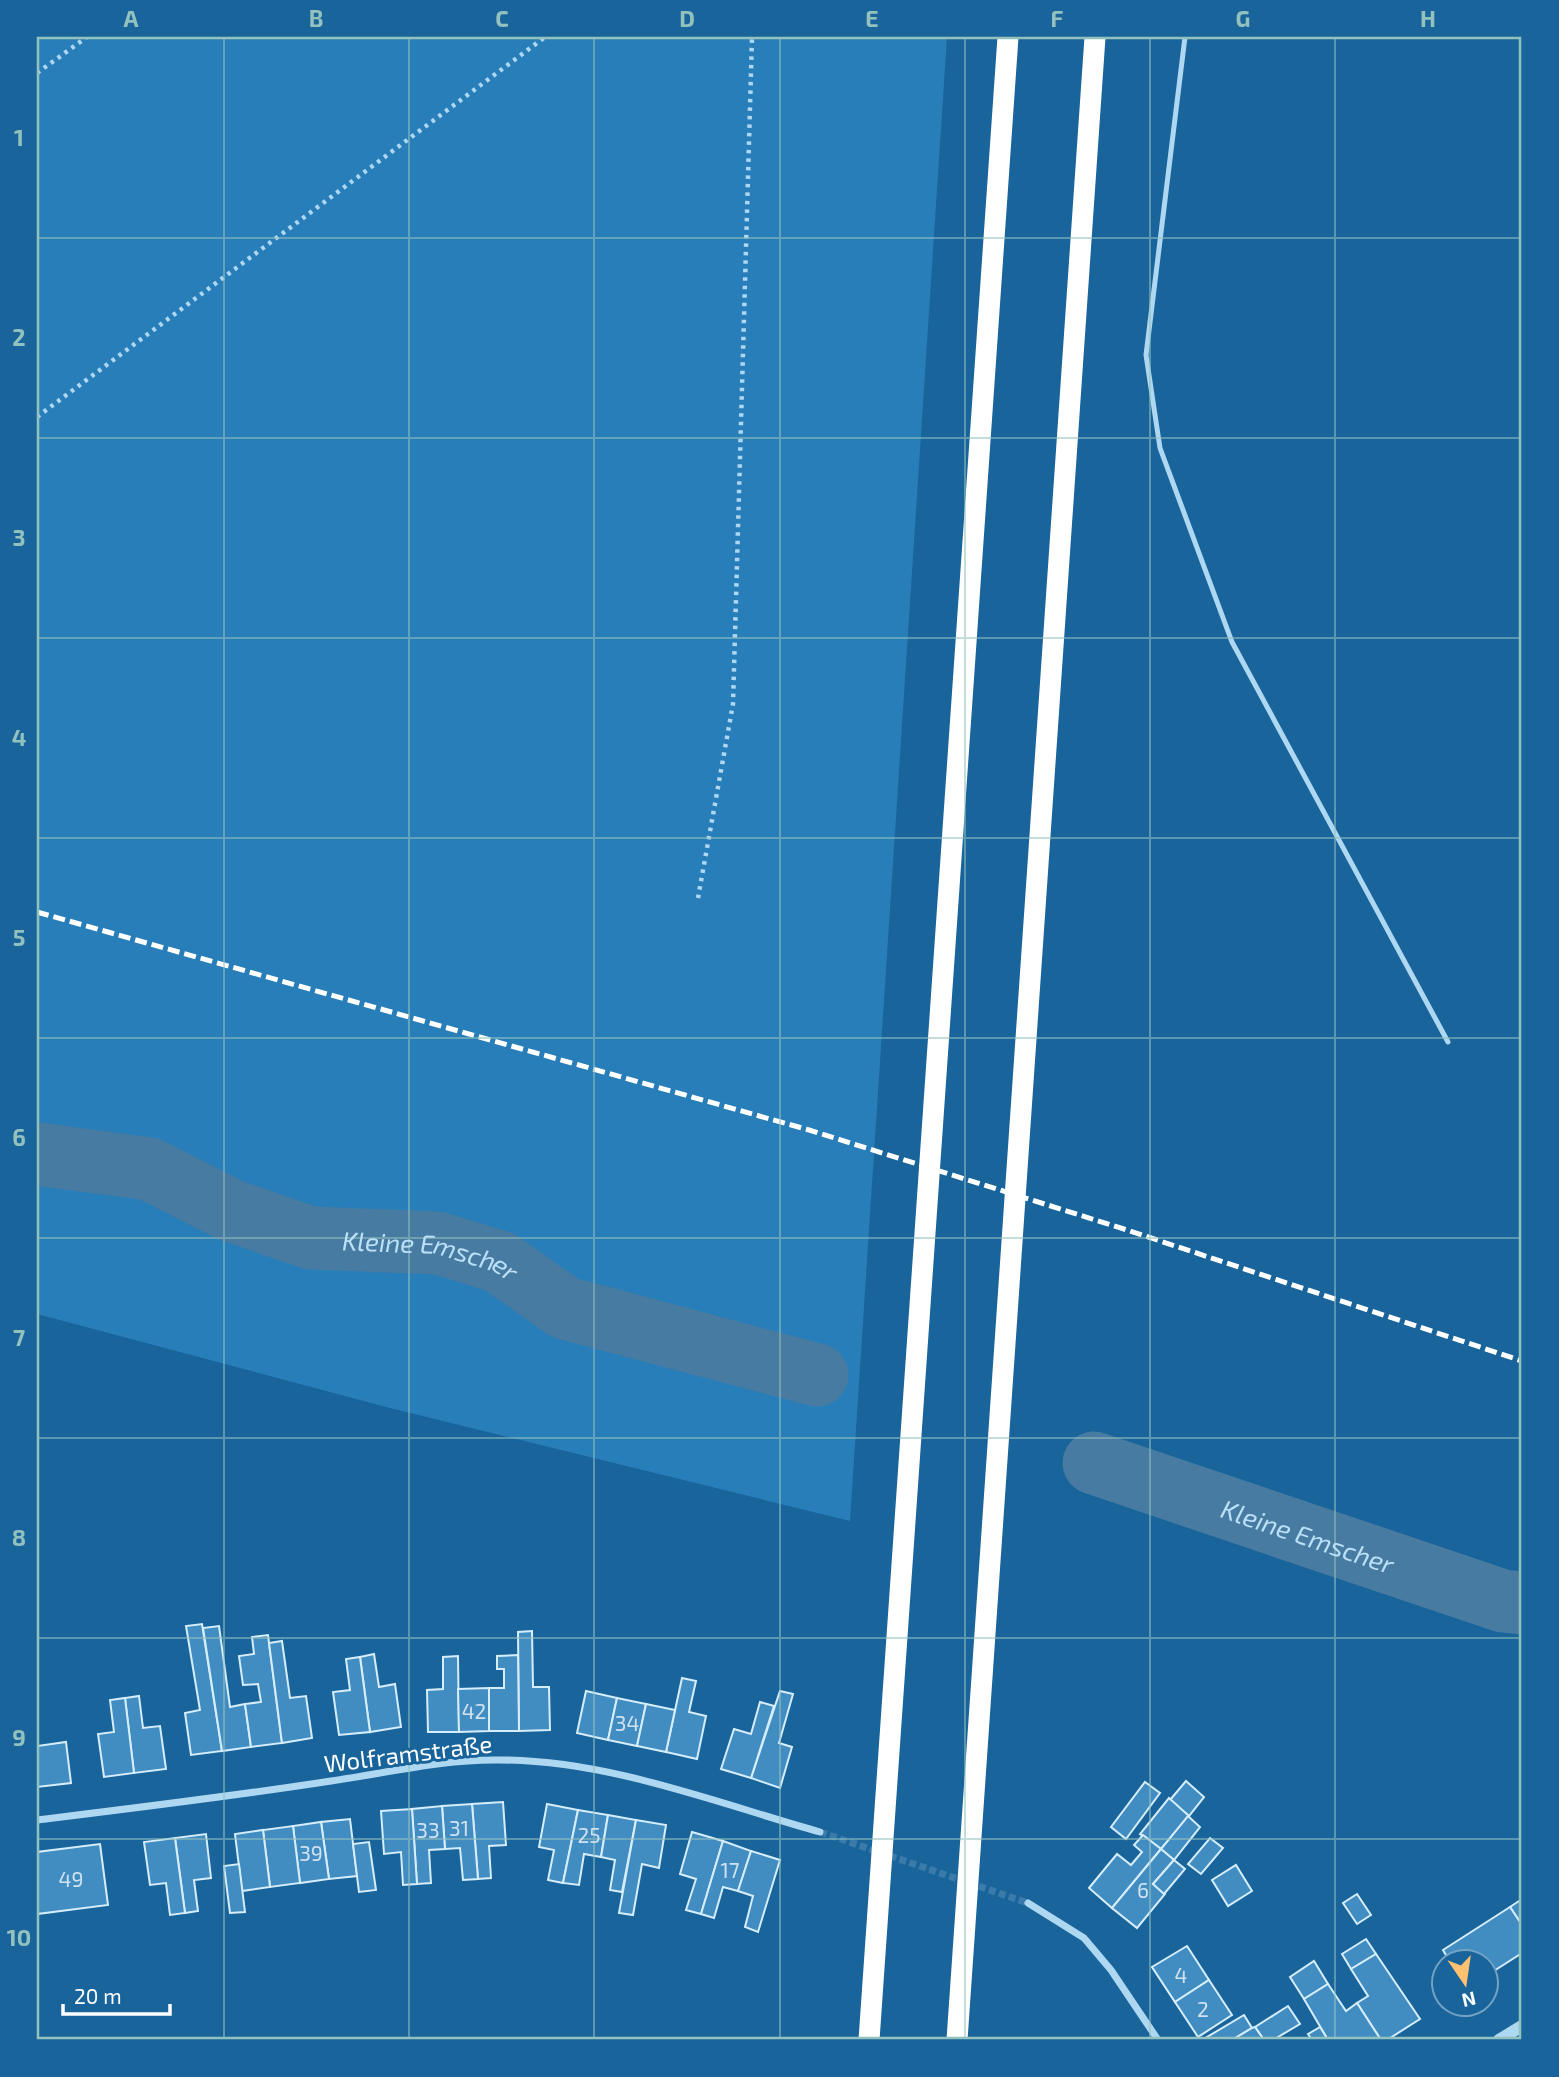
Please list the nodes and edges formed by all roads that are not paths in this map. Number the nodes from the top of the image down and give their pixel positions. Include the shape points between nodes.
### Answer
1 (1008, 37) edge
2 (1095, 37) edge
3 (1185, 37) edge
4 (1448, 1042) dead end
5 (37, 1820) edge
6 (820, 1832) tunnel mouth
7 (1028, 1903) tunnel mouth
8 (1522, 2026) edge
9 (869, 2040) edge
10 (957, 2040) edge
11 (1158, 2040) edge
12 (1499, 2040) edge

1 - 9 highway
2 - 10 highway
3 - 4 lane via 1146,355 1160,448 1232,642
5 - 6 street, Wolframstraße via 498,1759 572,1767 642,1782
7 - 11 street via 1084,1938
8 - 12 street

